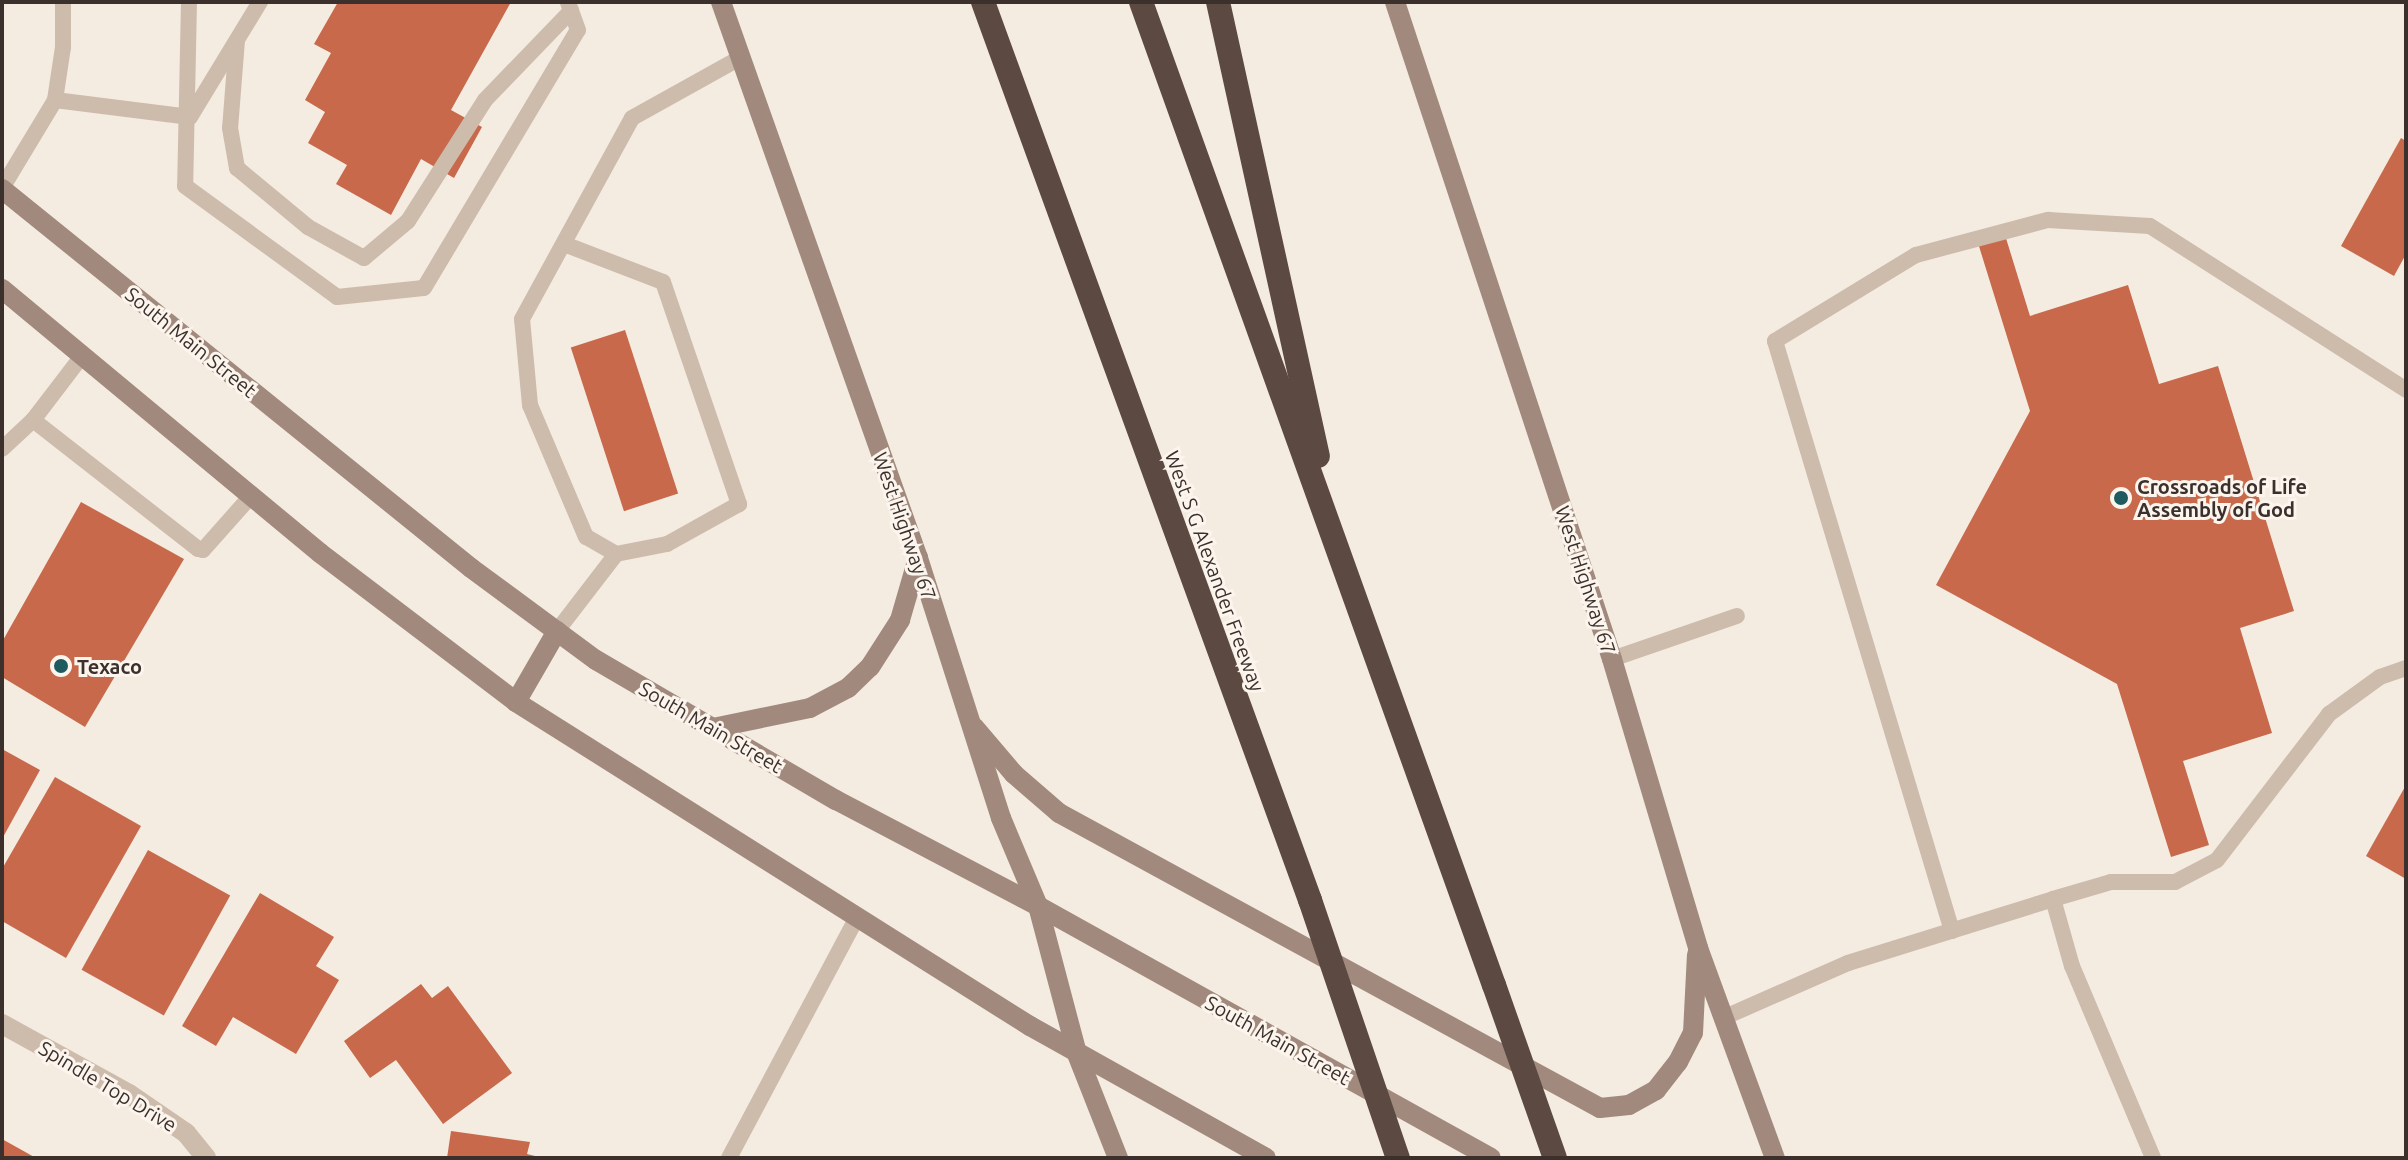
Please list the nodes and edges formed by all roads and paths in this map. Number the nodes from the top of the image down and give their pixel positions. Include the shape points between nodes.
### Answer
1 (63, 2) edge
2 (189, 2) edge
3 (260, 2) edge
4 (721, 2) edge
5 (983, 2) edge
6 (1141, 2) edge
7 (1218, 2) edge
8 (1395, 2) edge
9 (570, 7) edge
10 (237, 40) junction
11 (740, 58) junction
12 (55, 100) junction
13 (190, 117) junction
14 (2, 189) edge
15 (564, 244) junction
16 (2, 289) edge
17 (82, 356) junction
18 (2406, 390) edge
19 (33, 420) junction
20 (2, 449) edge
21 (251, 496) junction
22 (616, 554) junction
23 (918, 558) junction
24 (1342, 560) junction
25 (1737, 616) dead end
26 (557, 631) junction
27 (1612, 659) junction
28 (2406, 668) edge
29 (516, 702) junction
30 (966, 717) junction
31 (713, 728) junction
32 (2053, 899) junction
33 (1038, 906) junction
34 (857, 917) junction
35 (1952, 931) junction
36 (1698, 948) junction
37 (1725, 1017) junction
38 (2, 1024) edge
39 (1077, 1054) junction
40 (206, 1158) edge
41 (729, 1158) edge
42 (1118, 1158) edge
43 (1266, 1158) edge
44 (1398, 1158) edge
45 (1491, 1158) edge
46 (1555, 1158) edge
47 (1775, 1158) edge
48 (2153, 1158) edge

1 - 12 lane
2 - 13 lane
3 - 10 lane
4 - 11 main road, West Highway 67
5 - 44 highway, West S G Alexander Freeway, bridge via 1310,900
6 - 24 highway
7 - 24 highway
8 - 27 main road, West Highway 67
9 - 10 lane via 485,100 408,221 364,258 308,227 237,168 230,128
9 - 13 lane via 578,30 424,288 337,297 324,288 185,186
10 - 13 lane
11 - 15 lane via 632,118
11 - 23 main road, West Highway 67
12 - 13 lane
12 - 14 lane
14 - 26 main road, South Main Street via 471,568
15 - 22 lane via 522,319 530,405 586,537
15 - 22 lane via 663,282 739,504 667,544
16 - 17 main road
17 - 19 lane
17 - 21 main road
18 - 35 lane via 2150,226 2048,220 1916,255 1775,341
19 - 20 lane
19 - 21 lane via 198,549 203,550
21 - 29 main road
22 - 26 lane
23 - 30 main road, West Highway 67
23 - 31 main road via 900,620 870,667 848,688 810,708
24 - 46 highway, bridge
25 - 27 lane
26 - 29 main road
26 - 31 main road, South Main Street
27 - 36 main road, West Highway 67
28 - 32 lane via 2380,677 2329,714 2217,860 2175,882 2111,882
29 - 34 main road
30 - 33 main road, West Highway 67
30 - 36 main road via 1014,774 1059,813 1600,1108 1629,1105 1656,1090 1678,1062 1693,1033
31 - 33 main road, South Main Street via 836,800
32 - 35 lane
32 - 48 lane via 2072,966
33 - 39 main road, West Highway 67
33 - 45 main road, South Main Street
34 - 39 main road
34 - 41 lane
35 - 37 lane via 1848,963
36 - 37 main road, West Highway 67
37 - 47 main road, West Highway 67
38 - 40 street, Spindle Top Drive via 129,1094 186,1133
39 - 42 main road, West Highway 67
39 - 43 main road

